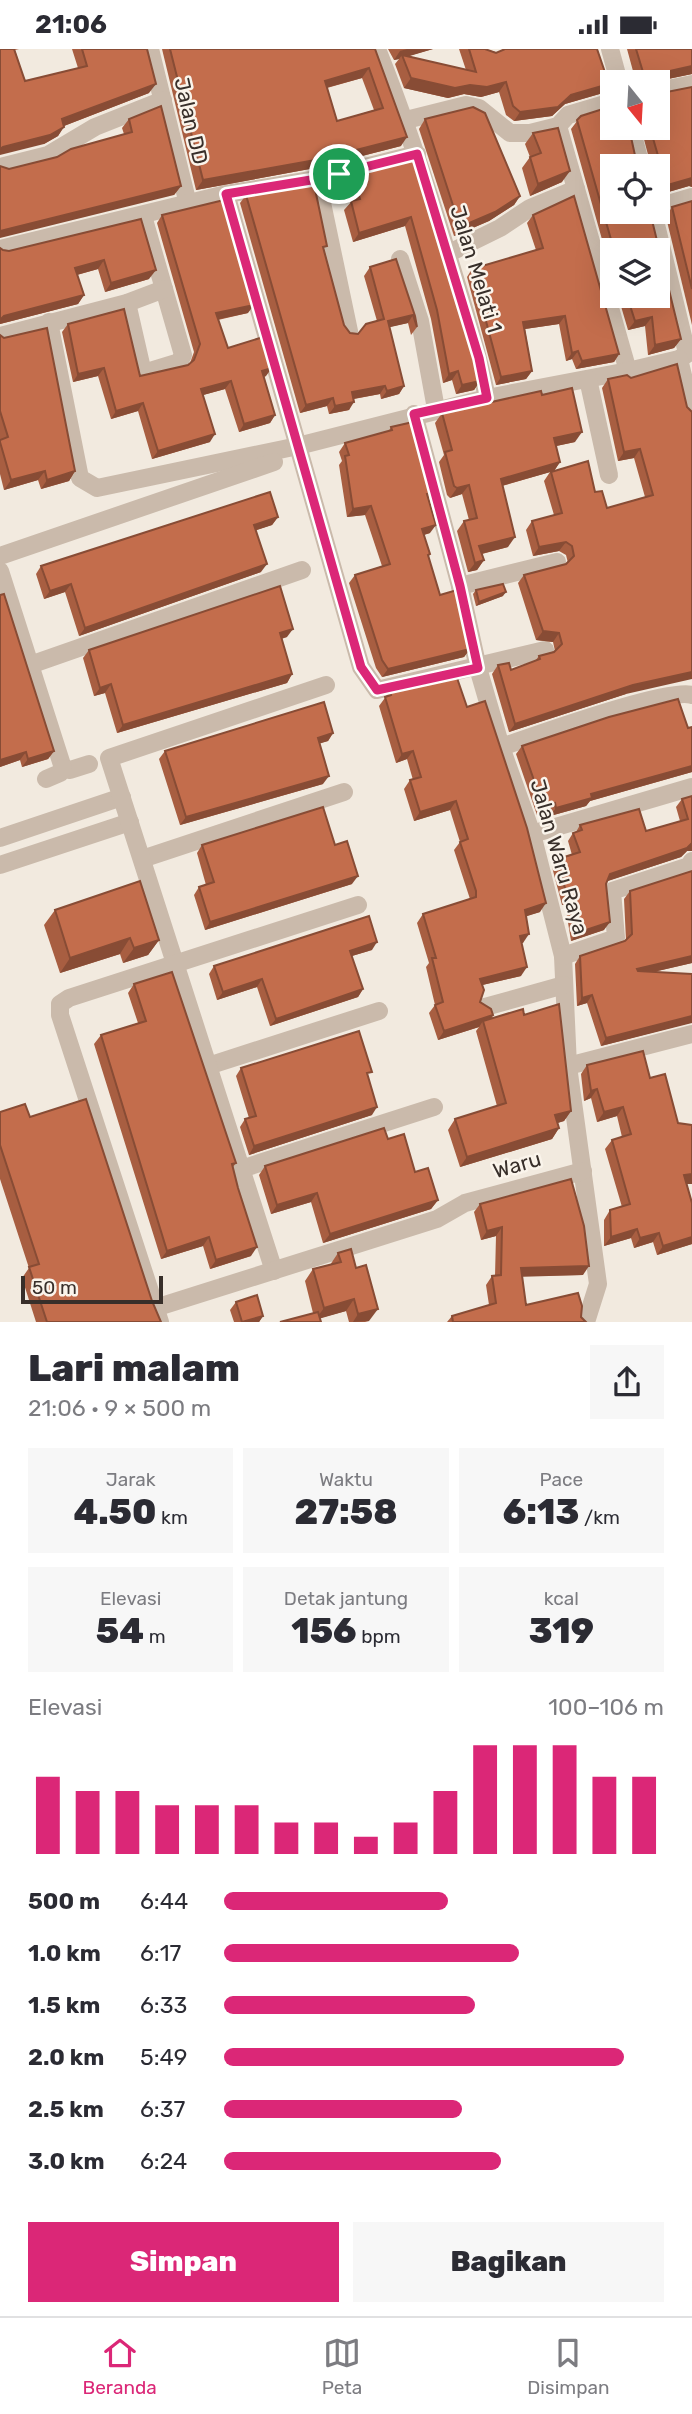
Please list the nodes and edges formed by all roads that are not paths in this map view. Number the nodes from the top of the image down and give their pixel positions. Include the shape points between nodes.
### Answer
1 (150, 49) edge
2 (377, 49) edge
3 (610, 49) edge
4 (616, 70) edge
5 (692, 84) edge
6 (670, 89) edge
7 (163, 100) junction
8 (600, 106) edge
9 (406, 120) junction
10 (558, 126) junction
11 (417, 154) junction
12 (0, 167) edge
13 (317, 179) junction
14 (576, 189) junction
15 (226, 194) junction
16 (692, 197) edge
17 (670, 203) edge
18 (188, 204) junction
19 (143, 216) junction
20 (656, 224) edge
21 (0, 249) edge
22 (447, 254) junction
23 (400, 259) dead end
24 (164, 289) junction
25 (127, 303) junction
26 (49, 322) junction
27 (349, 331) edge
28 (0, 336) edge
29 (686, 354) edge
30 (628, 371) junction
31 (588, 379) junction
32 (487, 398) junction
33 (436, 409) junction
34 (692, 413) edge
35 (414, 414) junction
36 (298, 446) junction
37 (274, 462) dead end
38 (609, 475) dead end
39 (0, 557) edge
40 (557, 562) dead end
41 (302, 570) dead end
42 (0, 571) edge
43 (460, 586) junction
44 (545, 650) dead end
45 (30, 665) junction
46 (478, 668) junction
47 (326, 685) dead end
48 (692, 695) edge
49 (501, 747) junction
50 (89, 765) dead end
51 (63, 768) junction
52 (46, 779) dead end
53 (692, 787) edge
54 (344, 792) dead end
55 (122, 797) junction
56 (130, 822) junction
57 (532, 834) junction
58 (0, 838) edge
59 (142, 859) junction
60 (0, 864) edge
61 (691, 868) edge
62 (358, 905) dead end
63 (563, 955) junction
64 (175, 962) junction
65 (564, 985) junction
66 (485, 1007) edge
67 (379, 1011) dead end
68 (692, 1034) edge
69 (208, 1066) junction
70 (568, 1066) junction
71 (433, 1107) dead end
72 (241, 1169) junction
73 (583, 1171) junction
74 (274, 1271) junction
75 (158, 1315) edge
76 (586, 1322) edge

1 - 7 street, Jalan DD
2 - 9 street
3 - 4 street
5 - 6 street
7 - 12 street via 95,127 48,155
7 - 18 street, Jalan DD
8 - 10 street via 568,115
9 - 10 street via 466,105 479,108 510,133
9 - 11 street, Jalan Melati 1
10 - 14 street
11 - 13 street
11 - 22 street, Jalan Melati 1
13 - 15 street
13 - 27 street
14 - 22 street via 530,208
14 - 30 street
15 - 18 street
15 - 36 street
16 - 17 street
18 - 19 street
19 - 21 street
19 - 24 street
20 - 29 street
22 - 32 street, Jalan Melati 1
23 - 33 street via 420,321
24 - 25 street
24 - 25 street via 183,355 179,362 143,373
25 - 26 street
26 - 28 street
26 - 36 street via 80,478 86,484 97,488
29 - 30 street
29 - 34 street
30 - 31 street
31 - 32 street
31 - 38 street
32 - 33 street
33 - 35 street
35 - 36 street
35 - 43 street, Jalan Waru Raya
36 - 46 street via 361,667 371,684 377,690
37 - 39 street
40 - 43 street
41 - 45 street
42 - 45 street
43 - 46 street, Jalan Waru Raya
44 - 46 street
45 - 51 street
46 - 49 street, Jalan Waru Raya
47 - 55 street via 109,758
48 - 49 street via 678,693
49 - 57 street, Jalan Waru Raya
50 - 51 street
51 - 52 street
53 - 57 street
54 - 59 street
55 - 56 street
55 - 58 street
56 - 59 street
56 - 60 street
57 - 63 street, Jalan Waru Raya
59 - 64 street
61 - 63 street via 612,891 616,938
62 - 64 street
63 - 65 street, Jalan Waru Raya
64 - 69 street
64 - 75 street via 69,997 59,1010
65 - 66 street
65 - 70 street, Jalan Waru Raya
67 - 69 street
68 - 70 street
69 - 72 street
70 - 73 street, Jalan Waru Raya
71 - 72 street
72 - 74 street
73 - 74 street, Waru via 465,1203 438,1219
73 - 76 street, Jalan Waru Raya via 598,1284
74 - 75 street, Waru

